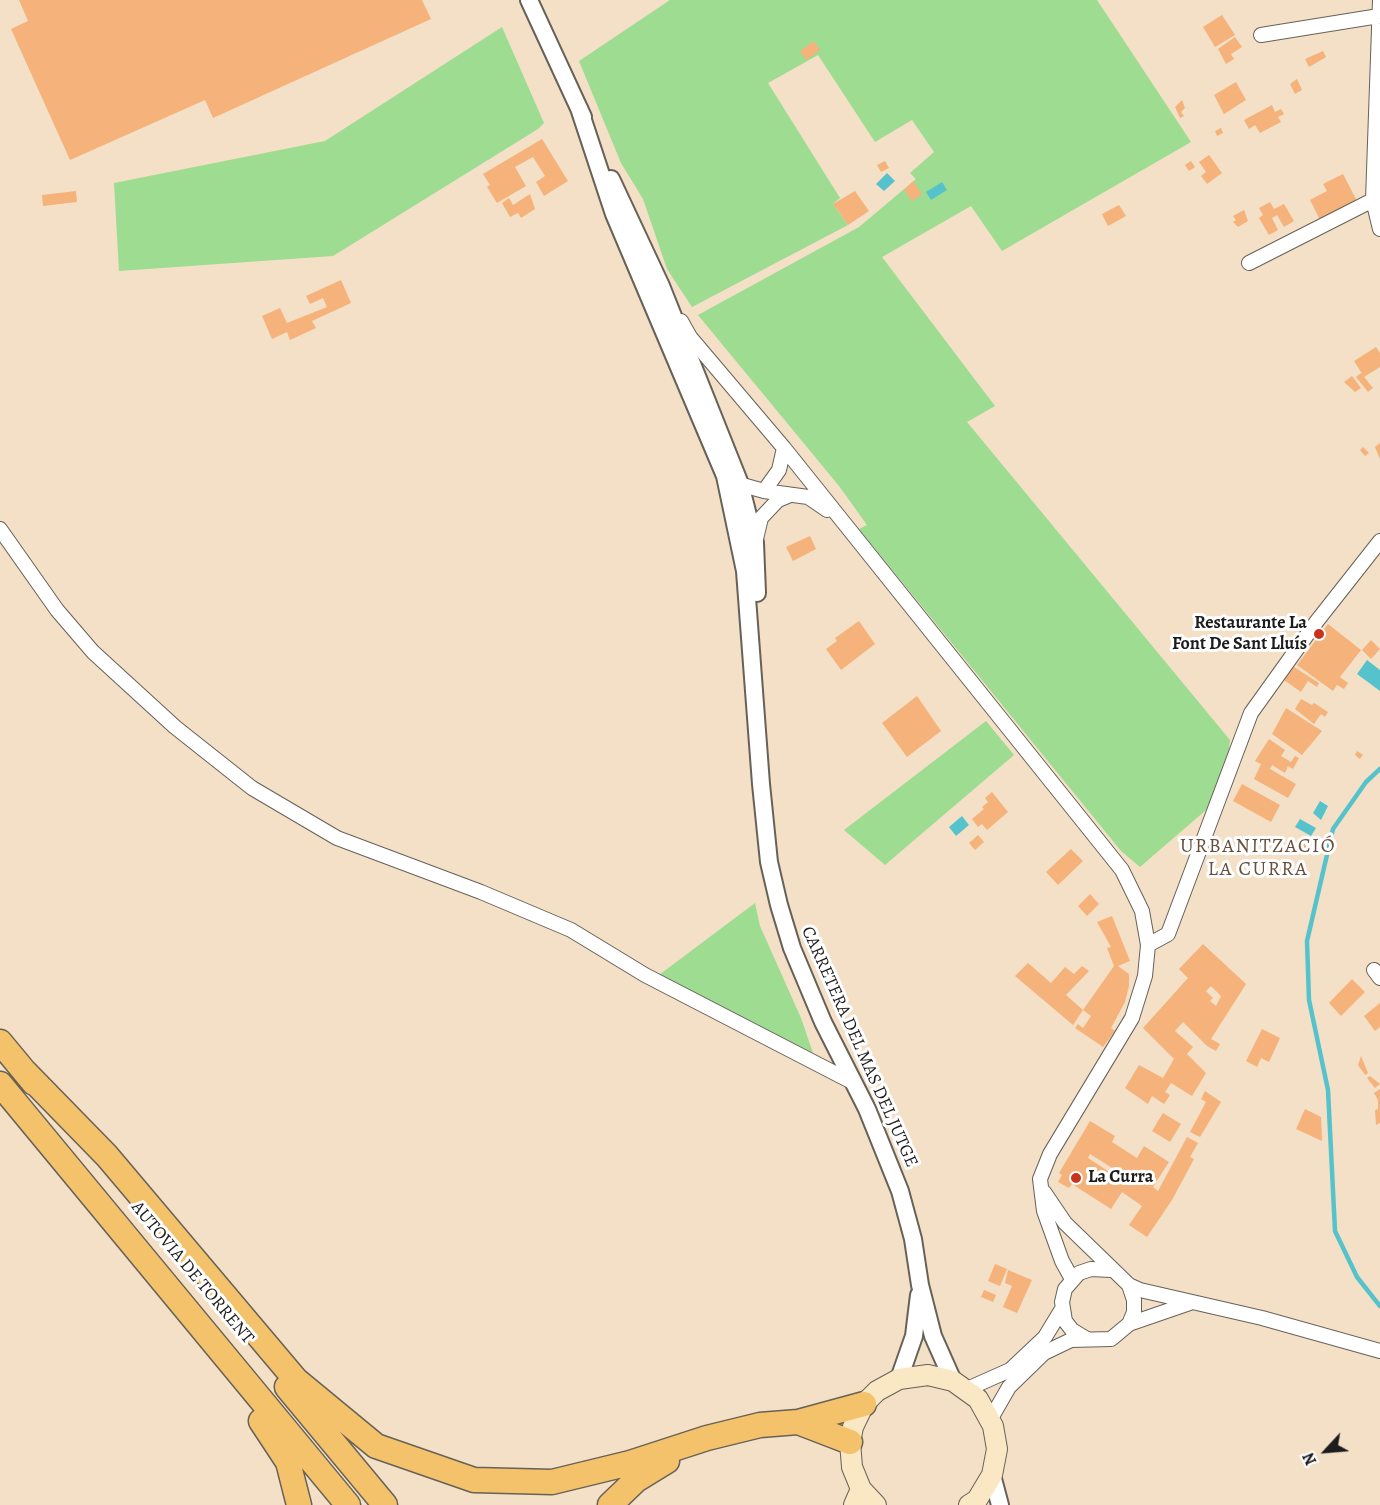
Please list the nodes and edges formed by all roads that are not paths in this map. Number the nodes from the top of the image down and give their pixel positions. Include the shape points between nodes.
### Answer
1 (529, 0) edge
2 (1380, 0) edge
3 (1379, 16) edge
4 (1261, 35) dead end
5 (1376, 209) edge
6 (1380, 229) edge
7 (1249, 263) dead end
8 (654, 289) junction
9 (784, 448) junction
10 (733, 480) junction
11 (764, 490) junction
12 (795, 495) junction
13 (845, 524) junction
14 (0, 529) edge
15 (1380, 541) edge
16 (755, 543) junction
17 (759, 753) junction
18 (1148, 945) junction
19 (0, 1042) edge
20 (25, 1072) junction
21 (854, 1083) junction
22 (2, 1087) edge
23 (1042, 1190) junction
24 (1111, 1270) junction
25 (1072, 1279) junction
26 (920, 1285) junction
27 (1129, 1285) junction
28 (1190, 1303) junction
29 (1062, 1309) junction
30 (1129, 1324) junction
31 (1095, 1341) junction
32 (1380, 1351) edge
33 (899, 1379) junction
34 (959, 1385) junction
35 (864, 1404) junction
36 (990, 1420) junction
37 (798, 1422) junction
38 (706, 1438) junction
39 (850, 1442) junction
40 (992, 1475) junction
41 (857, 1497) edge
42 (299, 1505) edge
43 (348, 1505) edge
44 (385, 1505) edge
45 (610, 1505) edge
46 (876, 1505) edge
47 (969, 1505) edge
48 (1000, 1505) edge

1 - 8 street via 579,108
2 - 3 street
3 - 4 street
3 - 5 street
5 - 6 street
5 - 7 street
8 - 9 street via 690,338
8 - 10 street
9 - 11 street via 779,470
9 - 13 street
10 - 11 street
10 - 16 street
10 - 17 street via 745,571
11 - 12 street
12 - 13 street via 817,502
12 - 16 street via 783,496 761,518
13 - 18 street via 1122,870 1142,911
14 - 21 street via 57,610 93,652 175,727 252,788 337,838 571,930 645,975
15 - 18 street via 1251,713 1168,934
16 - 17 street via 760,644
17 - 21 street, CARRETERA DEL MAS DEL JUTGE via 769,862 779,906 823,1022
18 - 23 street via 1145,976 1132,1017 1050,1154 1040,1179
19 - 20 highway, AUTOVIA DE TORRENT
20 - 38 highway via 107,1156 296,1380 376,1446 474,1480 552,1482 630,1463
20 - 44 highway, AUTOVIA DE TORRENT
21 - 26 street, CARRETERA DEL MAS DEL JUTGE via 900,1191
22 - 42 highway via 68,1185 252,1407 288,1462
22 - 43 highway, AUTOVIA DE TORRENT
23 - 24 street via 1065,1223
23 - 25 street via 1044,1211
24 - 25 street via 1091,1269
24 - 27 street
25 - 29 street via 1065,1289
26 - 33 street, CARRETERA DEL MAS DEL JUTGE via 914,1336
26 - 34 street, CARRETERA DEL MAS DEL JUTGE via 933,1336
27 - 28 street
27 - 30 street via 1134,1300
28 - 30 street
28 - 32 street via 1262,1318
29 - 31 street via 1072,1330
29 - 34 street via 1045,1337 1010,1370
30 - 31 street via 1111,1339
31 - 36 street via 1071,1340 1044,1353 1009,1387
33 - 34 main road via 928,1375
33 - 35 main road via 877,1391
34 - 36 main road via 978,1399
35 - 37 highway
35 - 39 main road via 852,1427
36 - 40 main road via 997,1449
37 - 38 highway via 760,1425
37 - 39 highway
38 - 45 highway via 636,1480
39 - 41 main road
40 - 47 main road
40 - 48 street
41 - 46 main road

